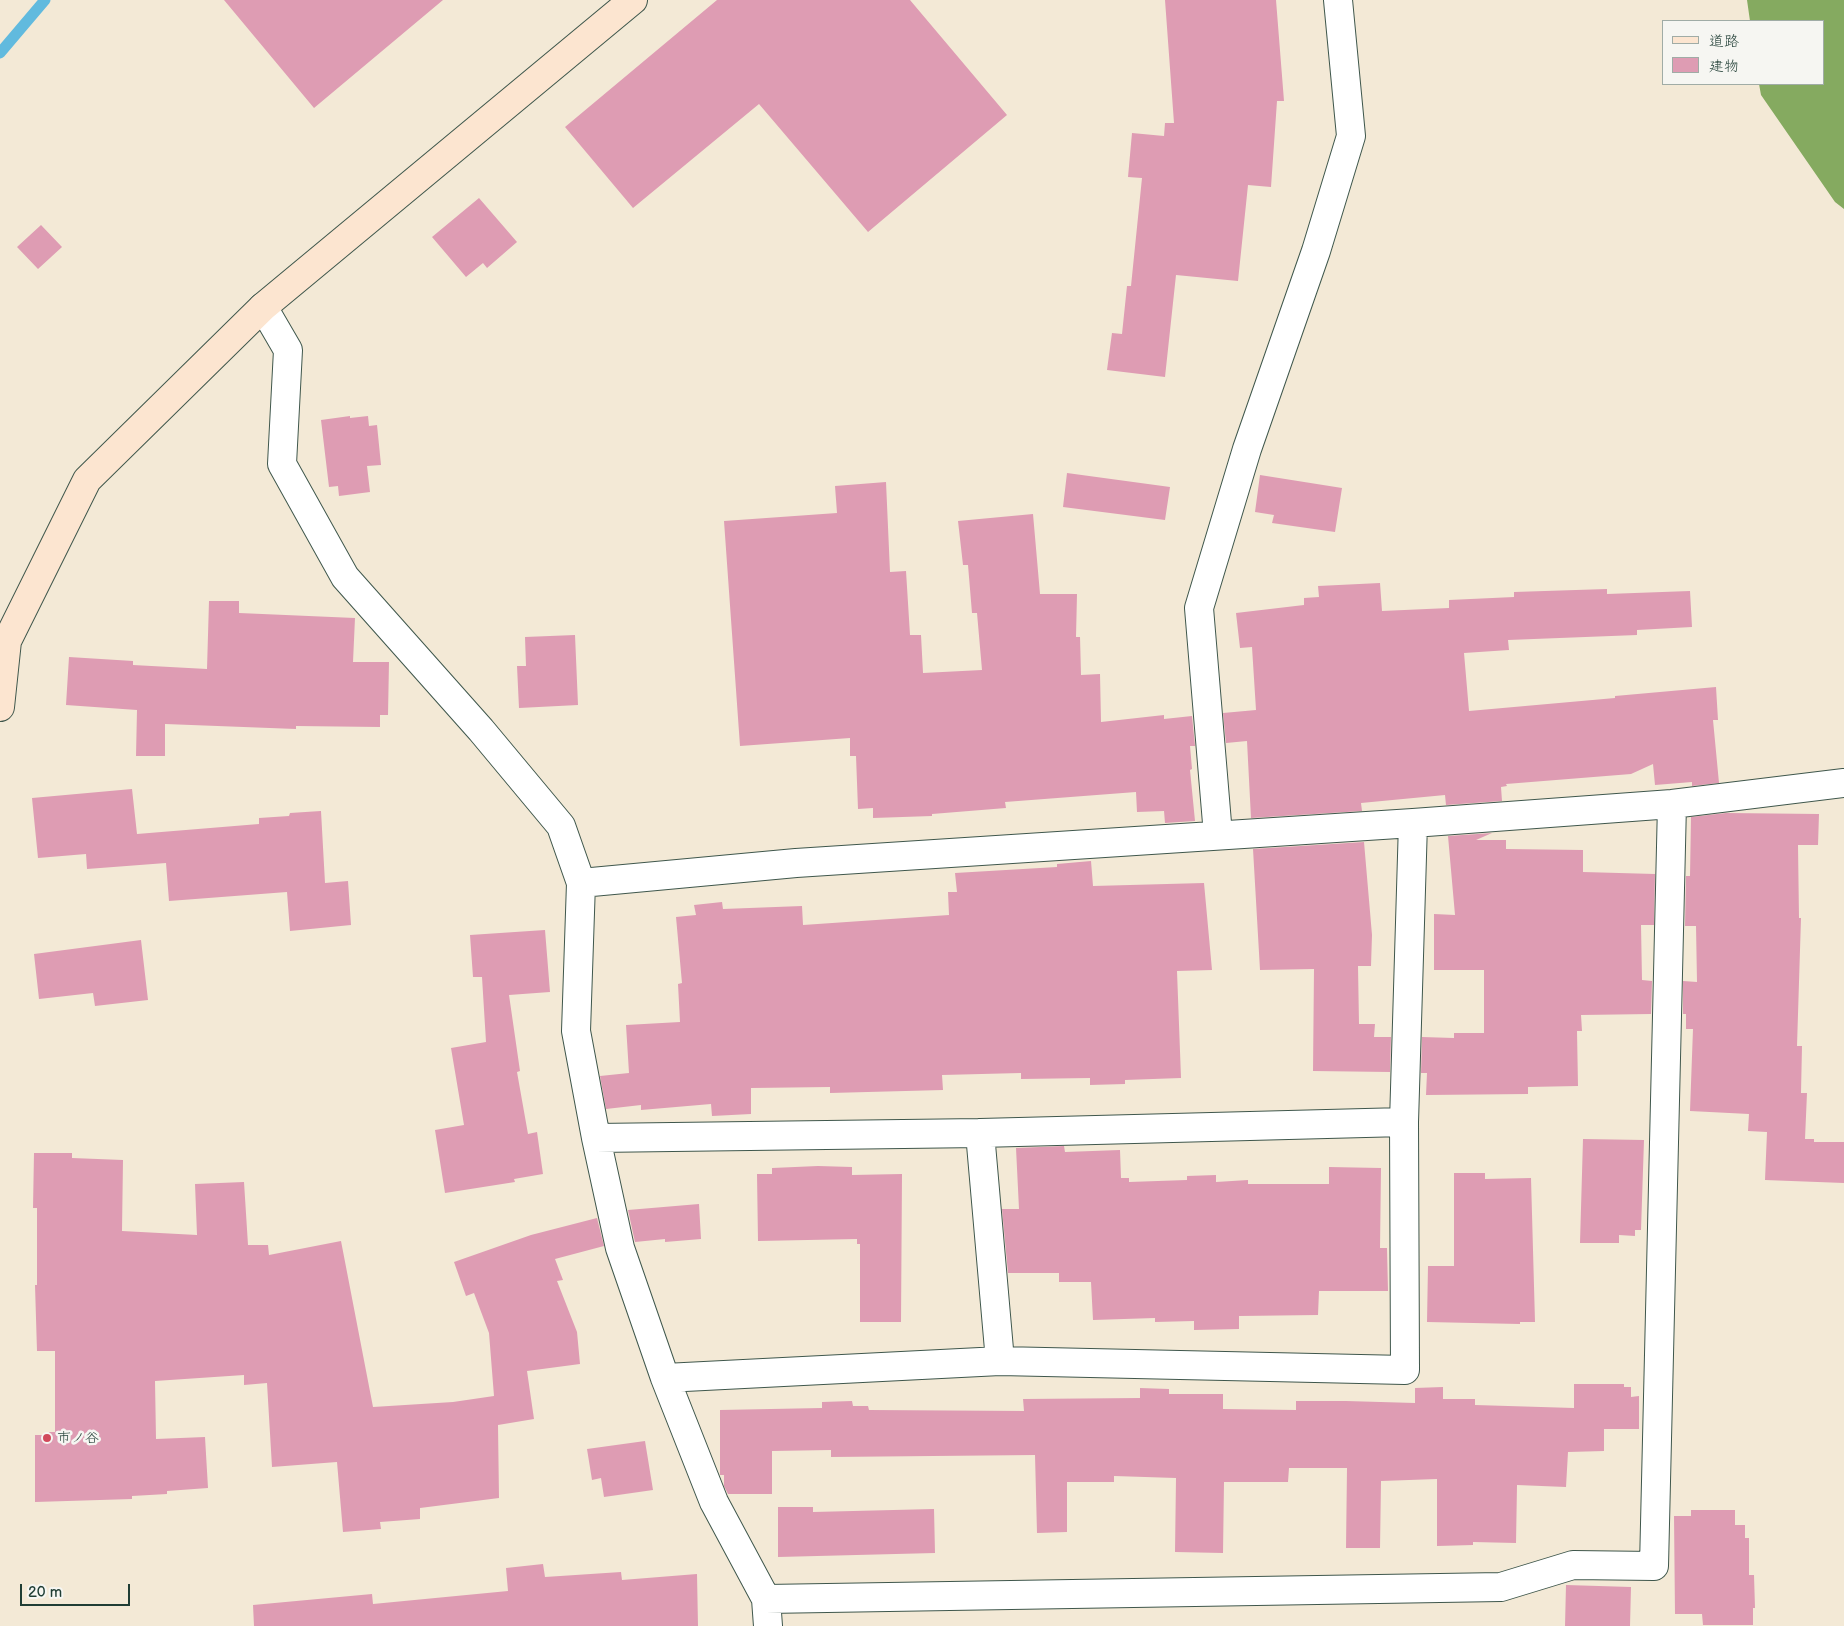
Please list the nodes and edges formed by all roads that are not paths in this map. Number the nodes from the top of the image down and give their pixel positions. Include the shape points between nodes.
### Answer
1 (633, 0) edge
2 (1338, 0) edge
3 (263, 307) junction
4 (0, 707) edge
5 (1844, 783) edge
6 (1672, 804) junction
7 (1413, 823) junction
8 (1218, 835) junction
9 (581, 883) junction
10 (1404, 1122) junction
11 (980, 1133) junction
12 (596, 1138) junction
13 (1000, 1361) junction
14 (665, 1378) junction
15 (766, 1599) junction
16 (768, 1626) edge

1 - 3 street
2 - 8 street via 1351,136 1316,251 1247,449 1199,608
3 - 4 street via 87,480 7,641
3 - 9 street via 288,350 282,464 345,577 561,826
5 - 6 street
6 - 7 street
6 - 15 street via 1654,1566 1573,1565 1501,1587
7 - 8 street
7 - 10 street
8 - 9 street via 796,863
9 - 12 street via 576,1031
10 - 11 street
10 - 13 street via 1405,1370
11 - 12 street
11 - 13 street
12 - 14 street via 620,1248
13 - 14 street
14 - 15 street via 714,1502
15 - 16 street

